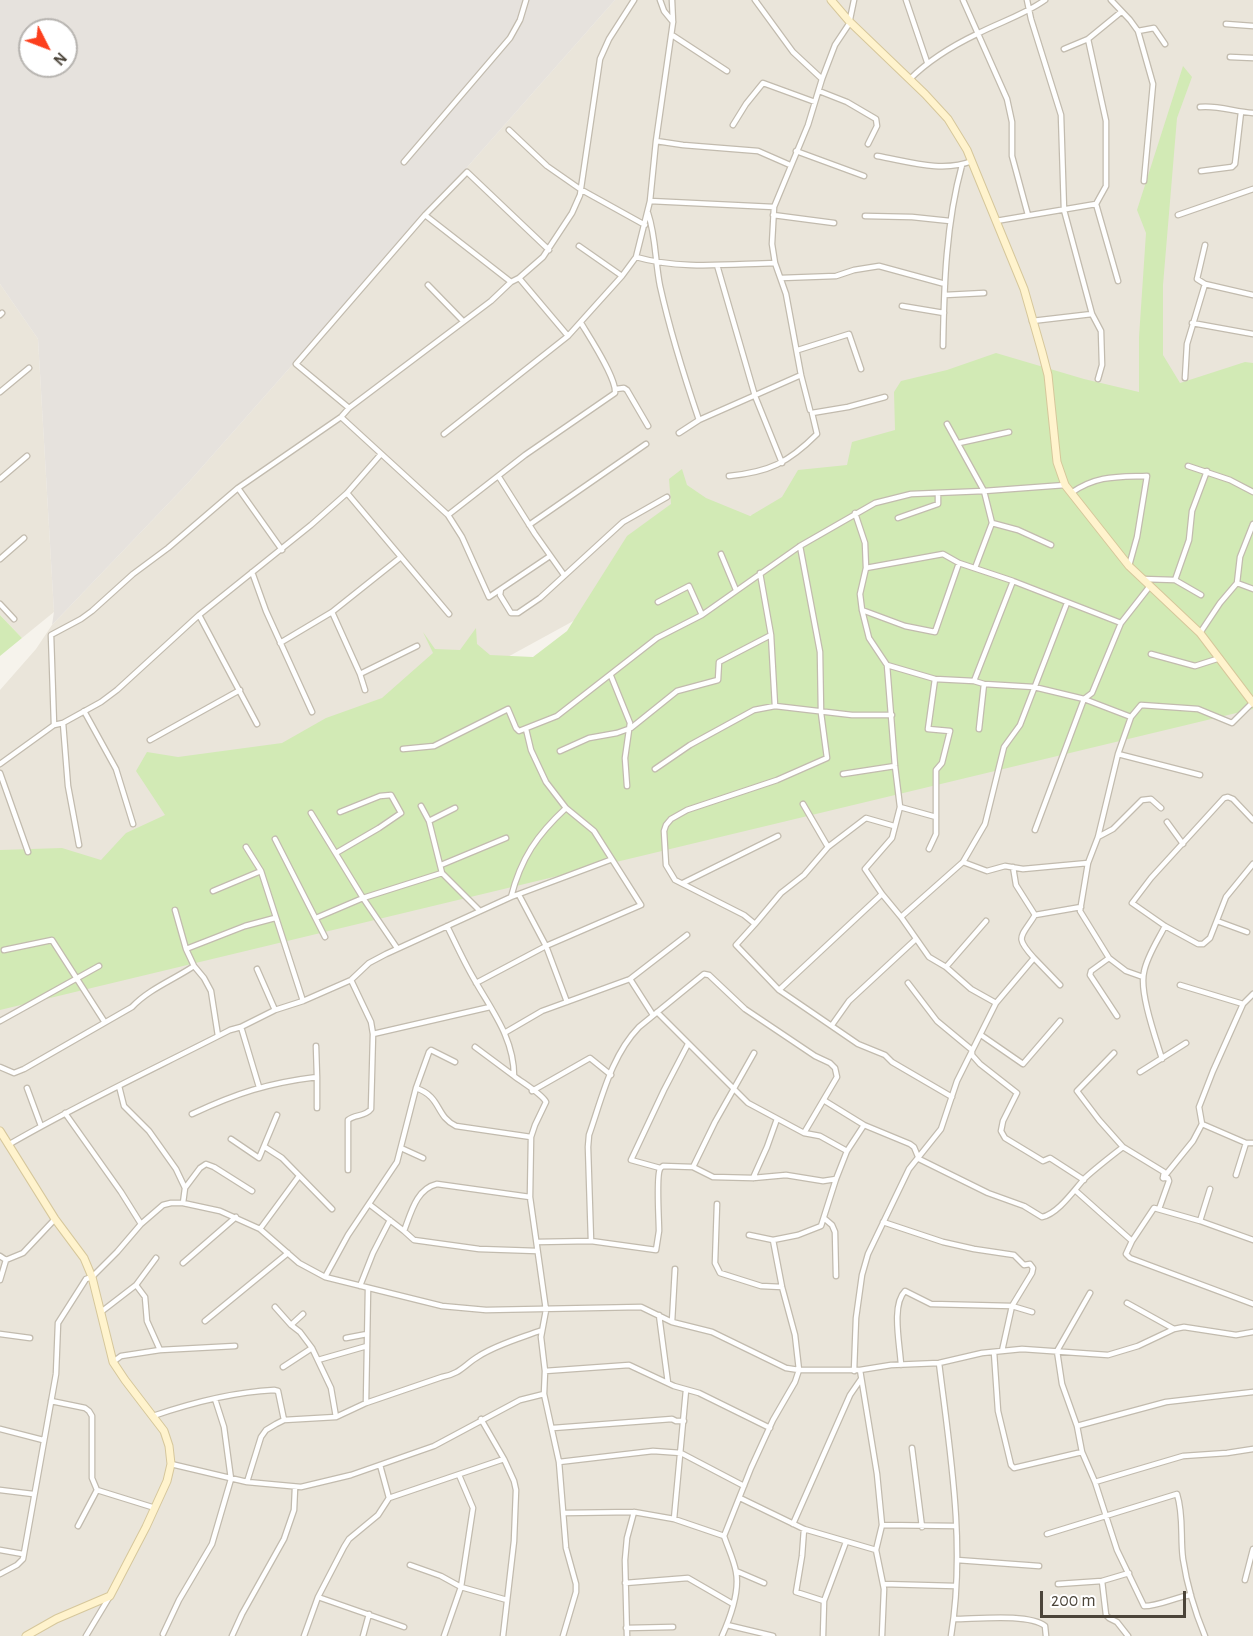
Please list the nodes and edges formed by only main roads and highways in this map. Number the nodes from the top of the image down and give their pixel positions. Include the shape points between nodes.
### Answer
1 (831, 0) edge
2 (1253, 703) edge
3 (0, 1131) edge
4 (26, 1636) edge

1 - 2 main road via 953,127 972,161 1024,289 1046,365 1058,462 1065,485 1129,566 1200,633
3 - 4 main road via 55,1220 84,1258 113,1362 167,1438 171,1464 155,1508 110,1596

